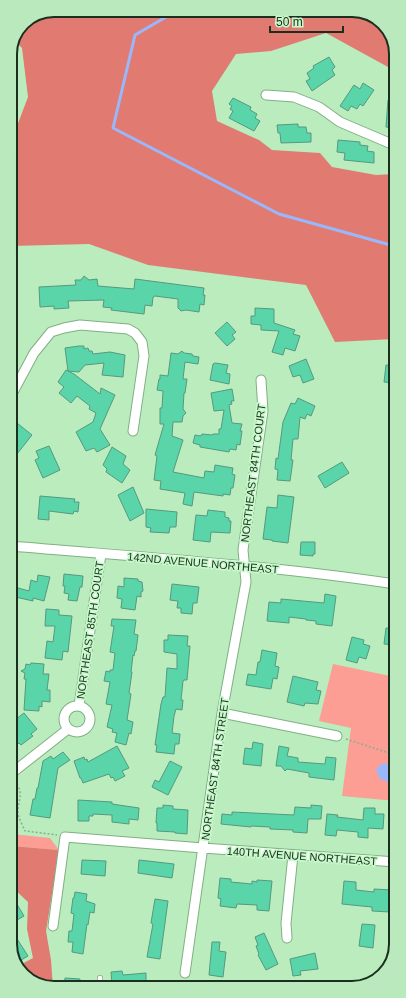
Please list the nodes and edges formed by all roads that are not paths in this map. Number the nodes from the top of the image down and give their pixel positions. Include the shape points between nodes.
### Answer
1 (266, 95) dead end
2 (389, 143) edge
3 (261, 380) dead end
4 (17, 385) edge
5 (133, 431) dead end
6 (17, 547) edge
7 (101, 554) junction
8 (245, 565) junction
9 (389, 583) edge
10 (79, 706) junction
11 (222, 713) junction
12 (68, 729) junction
13 (337, 736) road end
14 (17, 768) edge
15 (203, 848) junction
16 (293, 855) junction
17 (389, 862) edge
18 (53, 926) dead end
19 (287, 938) dead end
20 (185, 973) dead end

1 - 2 street via 294,97 318,107 340,122
3 - 8 street, NORTHEAST 84TH COURT via 263,411 243,550
4 - 5 street via 34,353 51,332 80,325 136,333 142,342 144,356
6 - 7 street, 142ND AVENUE NORTHEAST
7 - 8 street, 142ND AVENUE NORTHEAST
7 - 10 street, NORTHEAST 85TH COURT
8 - 9 street, 142ND AVENUE NORTHEAST
8 - 11 street, NORTHEAST 84TH STREET via 246,582
10 - 12 street, NORTHEAST 85TH COURT via 70,708 65,714 64,722
10 - 12 street, NORTHEAST 85TH COURT via 87,711 89,724 79,732
11 - 13 street
11 - 15 street, NORTHEAST 84TH STREET
12 - 14 street
15 - 16 street, 140TH AVENUE NORTHEAST
15 - 18 street, 140TH AVENUE NORTHEAST via 65,836
15 - 20 street, NORTHEAST 84TH STREET
16 - 17 street, 140TH AVENUE NORTHEAST
16 - 19 street via 286,922

